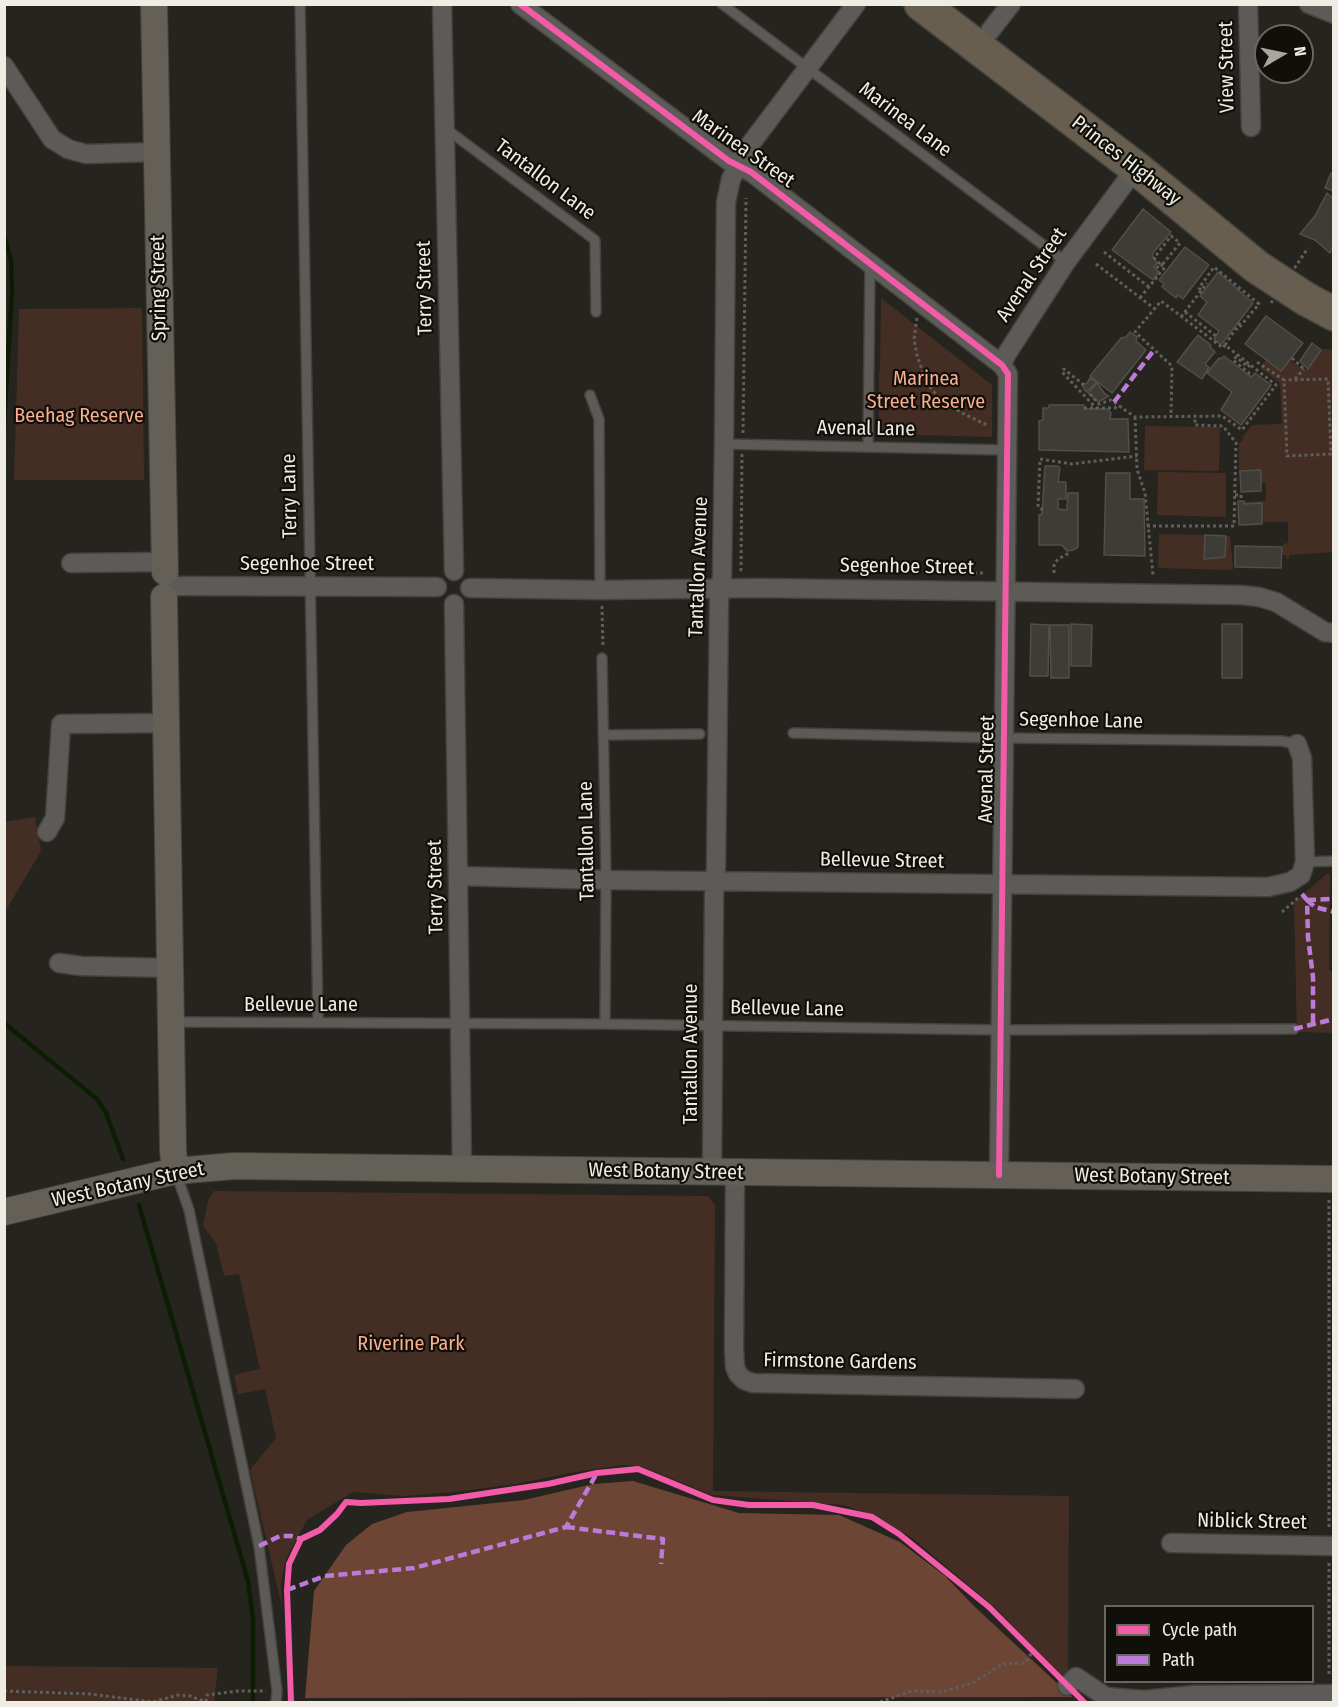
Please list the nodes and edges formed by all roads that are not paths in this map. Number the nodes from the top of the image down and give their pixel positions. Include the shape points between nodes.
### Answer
1 (154, 4) edge
2 (300, 4) edge
3 (442, 4) edge
4 (520, 4) edge
5 (722, 4) edge
6 (856, 4) edge
7 (921, 4) edge
8 (954, 4) edge
9 (1011, 4) edge
10 (1248, 4) edge
11 (1310, 4) edge
12 (1334, 14) edge
13 (990, 32) junction
14 (4, 66) edge
15 (806, 69) junction
16 (1251, 127) dead end
17 (445, 128) junction
18 (157, 152) junction
19 (738, 166) junction
20 (1136, 168) junction
21 (1066, 262) junction
22 (870, 265) junction
23 (1334, 291) edge
24 (596, 312) dead end
25 (1334, 314) edge
26 (1002, 365) junction
27 (590, 395) dead end
28 (724, 444) junction
29 (868, 447) junction
30 (1006, 450) junction
31 (71, 562) dead end
32 (454, 571) junction
33 (167, 579) junction
34 (309, 587) junction
35 (437, 587) junction
36 (470, 588) junction
37 (720, 589) junction
38 (600, 590) junction
39 (1006, 591) junction
40 (454, 604) junction
41 (1334, 633) edge
42 (602, 658) dead end
43 (167, 723) junction
44 (793, 733) dead end
45 (700, 734) dead end
46 (603, 735) junction
47 (1004, 738) junction
48 (1297, 744) joint
49 (47, 832) dead end
50 (1334, 861) edge
51 (1303, 868) junction
52 (459, 876) junction
53 (606, 880) junction
54 (715, 880) junction
55 (1003, 885) junction
56 (59, 963) dead end
57 (170, 968) junction
58 (171, 1022) junction
59 (318, 1022) junction
60 (462, 1024) junction
61 (605, 1024) junction
62 (714, 1026) junction
63 (1294, 1029) dead end
64 (1001, 1030) junction
65 (462, 1169) junction
66 (175, 1171) junction
67 (724, 1172) junction
68 (999, 1175) junction
69 (1331, 1189) edge
70 (4, 1212) edge
71 (1075, 1389) dead end
72 (1171, 1543) dead end
73 (1331, 1546) edge
74 (1067, 1686) dead end
75 (1334, 1694) edge
76 (276, 1702) edge

1 - 18 main road, Spring Street
2 - 34 lane, Terry Lane
3 - 17 street, Terry Street
4 - 19 street, Marinea Street
5 - 15 lane, Marinea Lane
6 - 15 street, Tantallon Avenue
7 - 20 highway, Princes Highway
8 - 13 highway, Princes Highway
9 - 13 street
10 - 16 street, View Street
11 - 12 street
13 - 23 highway, Princes Highway via 1278,256
14 - 18 street via 52,139 68,149 86,154
15 - 19 street, Tantallon Avenue
15 - 21 lane, Marinea Lane
17 - 24 lane, Tantallon Lane via 595,240
17 - 32 street, Terry Street
18 - 33 main road, Spring Street
19 - 22 street, Marinea Street
19 - 28 street, Tantallon Avenue via 726,202
20 - 21 street, Avenal Street
20 - 25 highway, Princes Highway via 1257,267
21 - 26 street, Avenal Street
22 - 26 street, Marinea Street
22 - 29 lane
26 - 30 street, Avenal Street via 1008,374
27 - 38 lane via 599,419
28 - 29 lane, Avenal Lane
28 - 37 street, Tantallon Avenue
29 - 30 lane, Avenal Lane
30 - 39 street, Avenal Street
31 - 33 street, Segenhoe Street
32 - 35 street via 442,576
32 - 36 street via 465,576
33 - 34 street, Segenhoe Street
33 - 43 main road, Spring Street
34 - 35 street, Segenhoe Street
34 - 59 lane, Terry Lane
35 - 40 street via 441,597
36 - 38 street, Segenhoe Street
36 - 40 street via 468,597
37 - 38 street, Segenhoe Street
37 - 39 street, Segenhoe Street
37 - 54 street, Tantallon Avenue
39 - 41 street, Segenhoe Street via 1259,597
39 - 47 street, Avenal Street
40 - 52 street, Terry Street
42 - 46 lane, Tantallon Lane
43 - 49 street via 61,724 55,818
43 - 57 main road, Spring Street
44 - 47 lane, Segenhoe Lane
45 - 46 lane
46 - 53 lane, Tantallon Lane
47 - 48 lane, Segenhoe Lane
47 - 55 street, Avenal Street
48 - 51 street via 1302,758
50 - 51 lane, Bellevue Street
51 - 55 street, Bellevue Street via 1290,882 1253,888
52 - 53 street, Bellevue Street
52 - 60 street, Terry Street
53 - 54 street, Bellevue Street
53 - 61 lane, Tantallon Lane
54 - 55 street, Bellevue Street
54 - 62 street, Tantallon Avenue
55 - 64 street, Avenal Street
56 - 57 street
57 - 58 main road, Spring Street
58 - 59 lane, Bellevue Lane
58 - 66 main road, Spring Street
59 - 60 lane, Bellevue Lane
60 - 61 lane, Bellevue Lane
60 - 65 street, Terry Street
61 - 62 lane, Bellevue Lane
62 - 64 lane, Bellevue Lane
62 - 67 street, Tantallon Avenue
63 - 64 lane, Bellevue Lane
64 - 68 street, Avenal Street
65 - 66 main road, West Botany Street via 234,1166
65 - 67 main road, West Botany Street
66 - 70 main road, West Botany Street
66 - 76 lane via 189,1210 259,1546
67 - 68 main road, West Botany Street
67 - 71 street, Firmstone Gardens via 735,1367 744,1380
68 - 69 main road, West Botany Street
72 - 73 street, Niblick Street
74 - 75 street via 1076,1677 1106,1697 1144,1700 1194,1695

